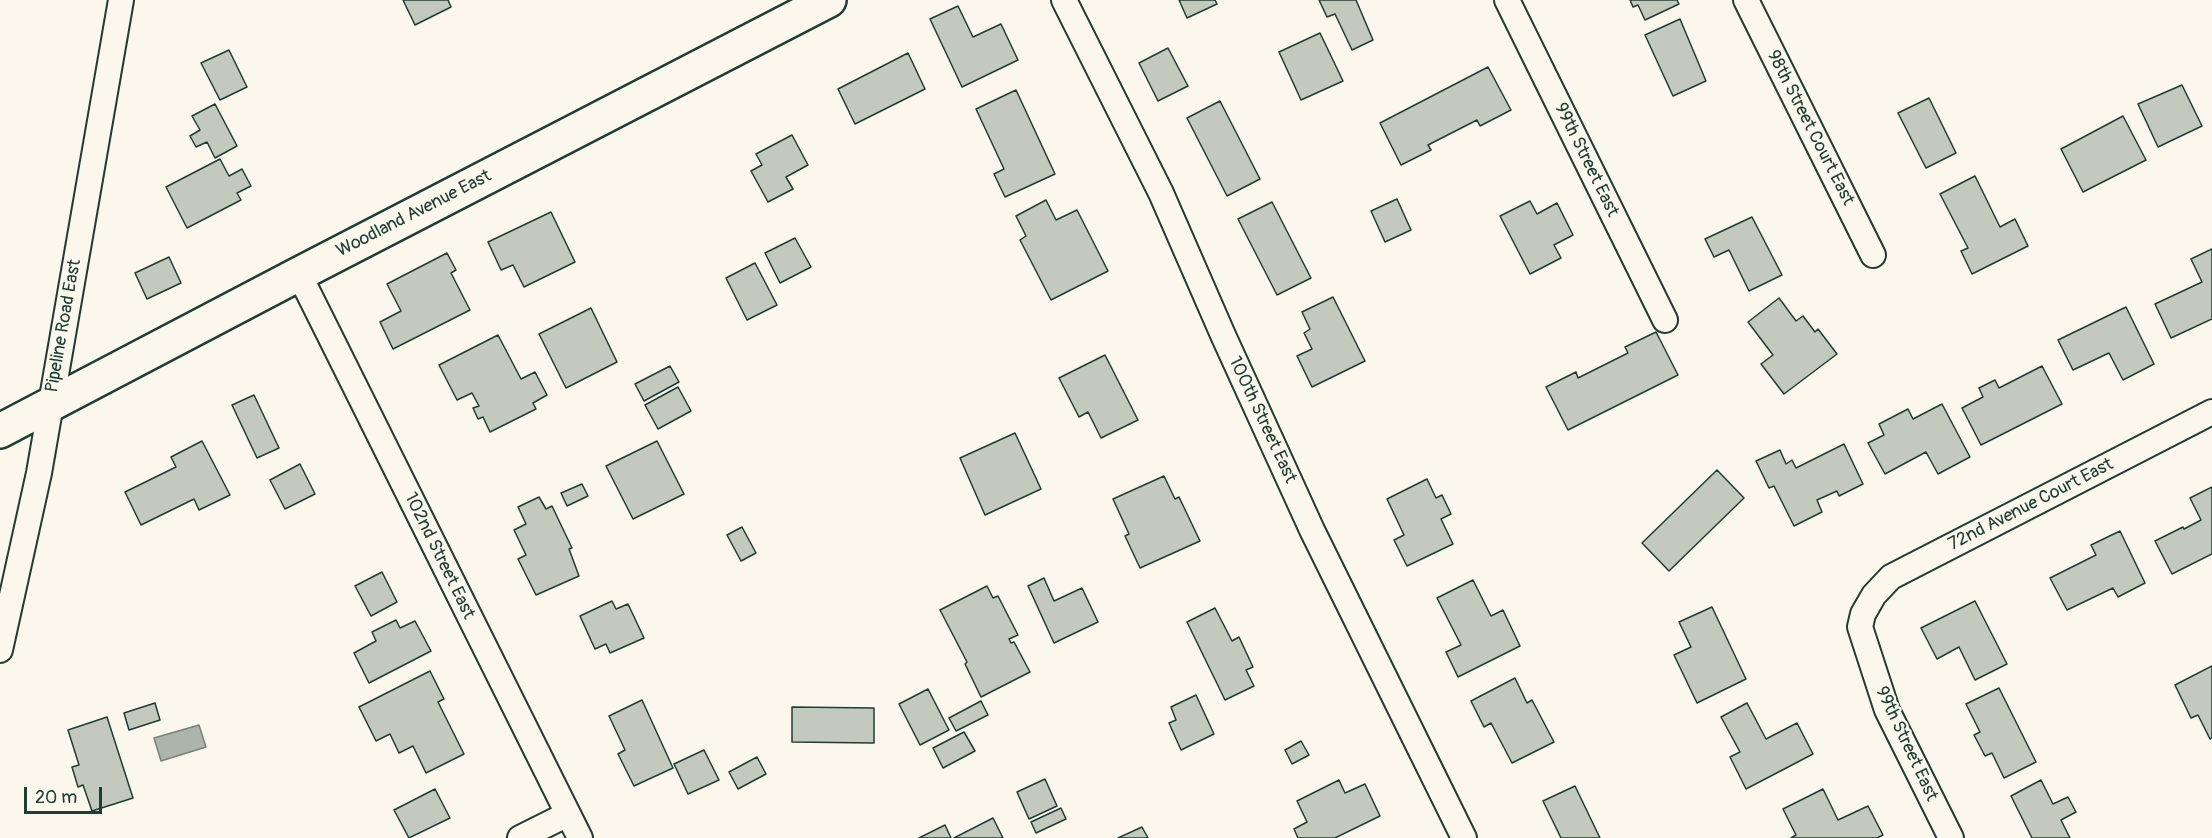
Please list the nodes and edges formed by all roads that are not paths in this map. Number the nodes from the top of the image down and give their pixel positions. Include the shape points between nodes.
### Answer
1 (121, 0) edge
2 (829, 0) edge
3 (1064, 0) edge
4 (1507, 0) edge
5 (1746, 0) edge
6 (1874, 255) dead end
7 (299, 274) junction
8 (1665, 320) dead end
9 (50, 406) junction
10 (2212, 412) edge
11 (0, 431) edge
12 (1863, 614) joint
13 (0, 650) edge
14 (568, 814) junction
15 (520, 838) edge
16 (580, 838) edge
17 (1464, 838) edge
18 (1951, 838) edge

1 - 9 street, Pipeline Road East
2 - 7 street, Woodland Avenue East
3 - 17 street, 100th Street East via 1161,193 1312,530
4 - 8 street, 99th Street East
5 - 6 street, 98th Street Court East
7 - 9 street, Woodland Avenue East
7 - 14 street, 102nd Street East
9 - 11 street, Woodland Avenue East
9 - 13 street, Pipeline Road East
10 - 12 street, 72nd Avenue Court East via 1892,577 1874,595
12 - 18 street, 99th Street East via 1860,627 1887,710
14 - 15 street
14 - 16 street, 102nd Street East

